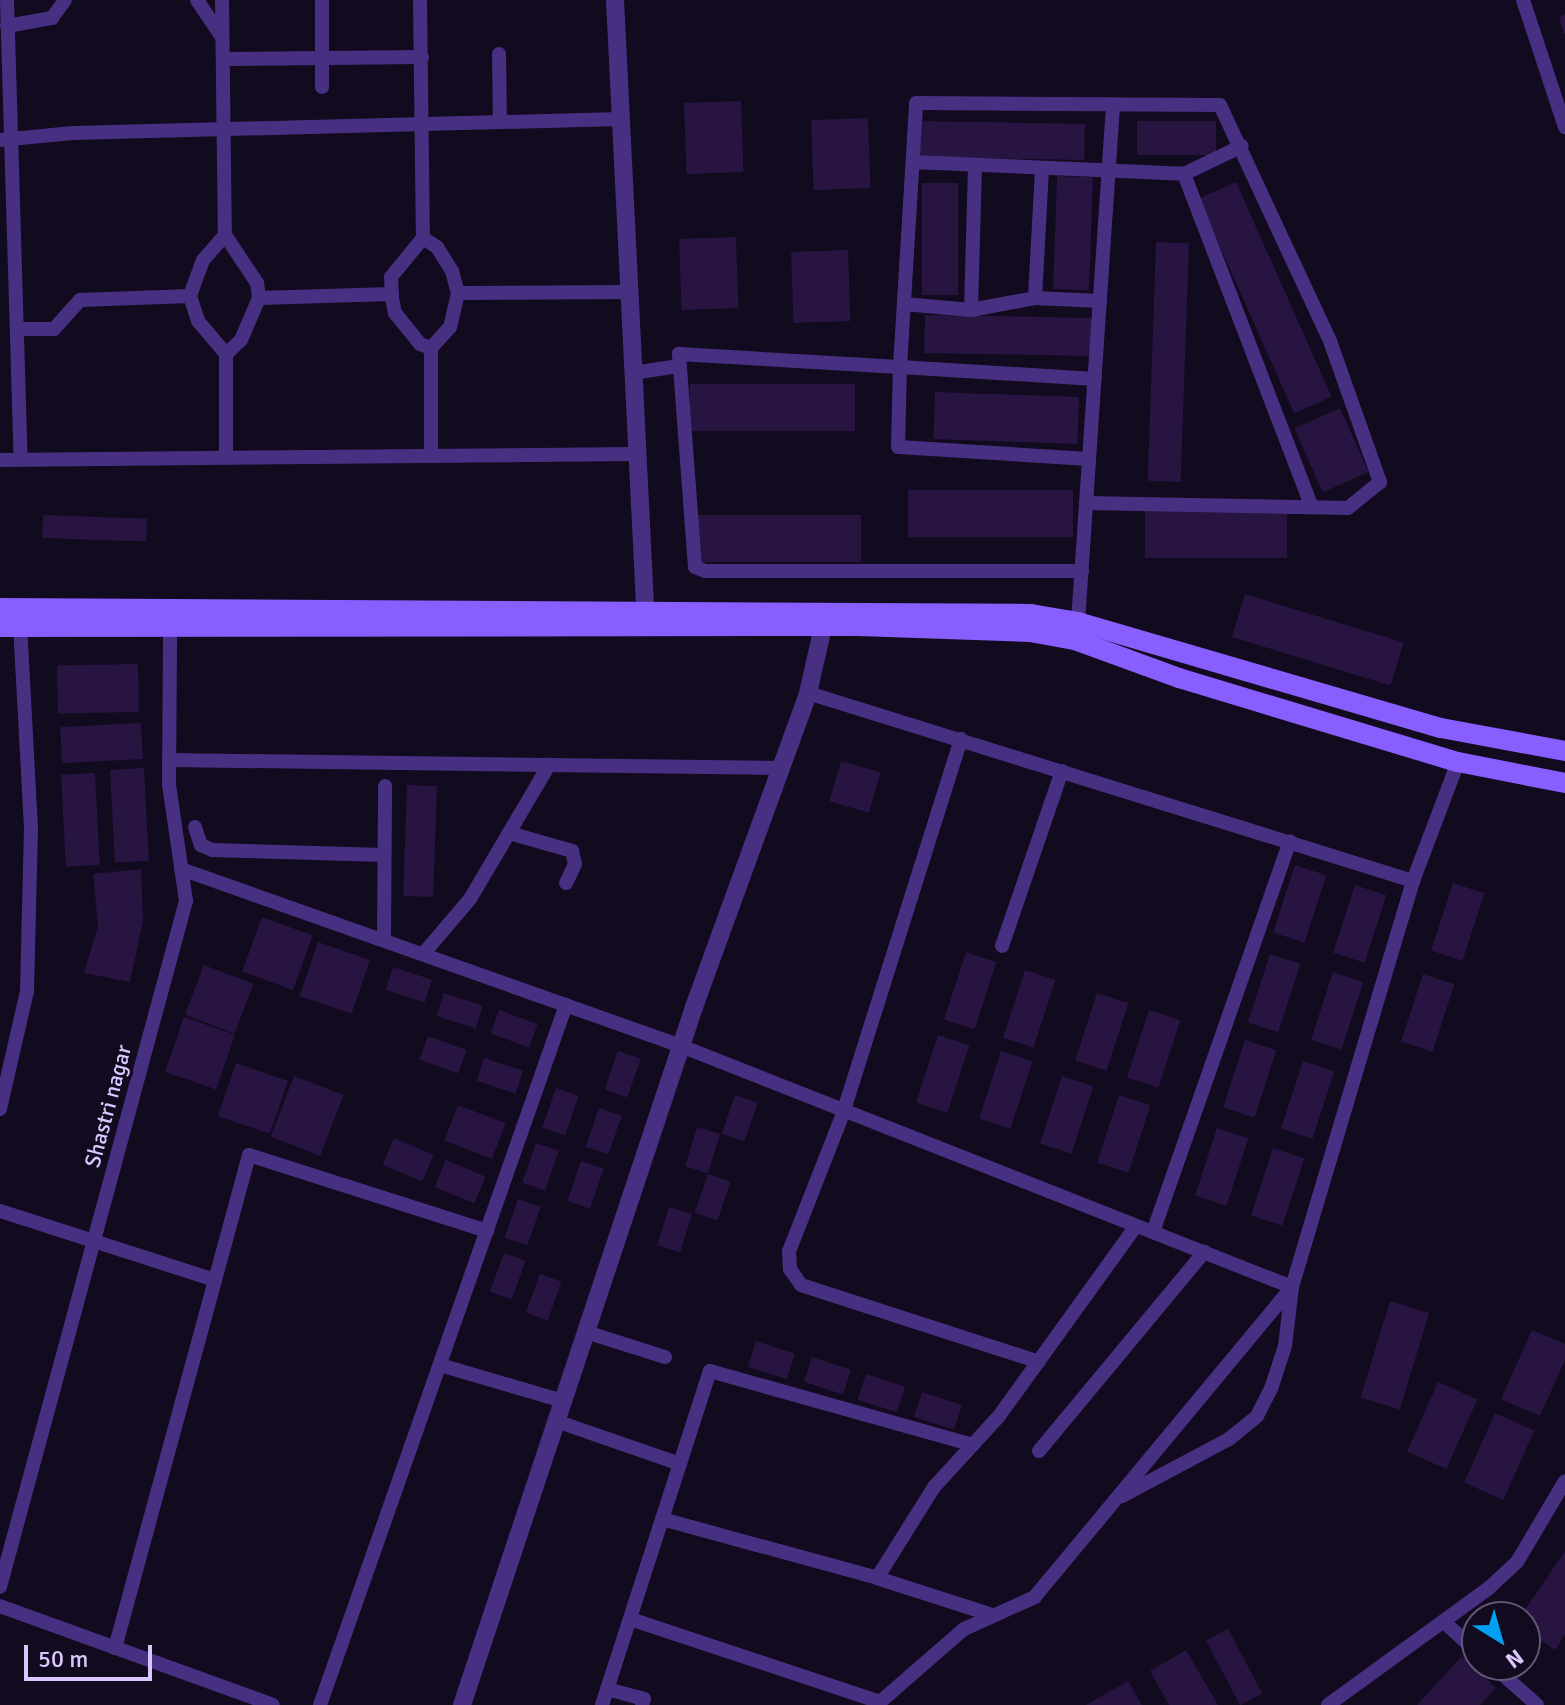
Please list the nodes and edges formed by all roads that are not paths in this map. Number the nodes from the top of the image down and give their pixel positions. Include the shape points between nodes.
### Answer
1 (7, 0) edge
2 (65, 0) edge
3 (197, 0) edge
4 (222, 0) edge
5 (322, 0) edge
6 (420, 0) edge
7 (615, 0) edge
8 (1523, 0) edge
9 (7, 26) junction
10 (223, 37) junction
11 (499, 54) dead end
12 (422, 57) junction
13 (223, 59) junction
14 (323, 60) junction
15 (322, 87) dead end
16 (1113, 106) junction
17 (621, 119) junction
18 (500, 122) junction
19 (421, 125) junction
20 (1565, 127) edge
21 (225, 130) junction
22 (4, 140) edge
23 (1242, 146) junction
24 (913, 162) junction
25 (975, 165) junction
26 (1042, 168) junction
27 (1109, 171) junction
28 (1184, 174) junction
29 (225, 235) junction
30 (423, 238) junction
31 (629, 292) junction
32 (458, 293) junction
33 (392, 294) junction
34 (190, 296) junction
35 (259, 298) junction
36 (1035, 298) junction
37 (1100, 301) junction
38 (904, 304) junction
39 (971, 310) junction
40 (18, 329) junction
41 (431, 348) junction
42 (226, 354) junction
43 (679, 366) junction
44 (900, 367) junction
45 (633, 373) junction
46 (1095, 379) junction
47 (637, 454) junction
48 (431, 456) junction
49 (226, 458) junction
50 (21, 459) junction
51 (1089, 459) junction
52 (0, 460) edge
53 (1086, 503) junction
54 (1311, 504) junction
55 (1082, 571) junction
56 (0, 608) edge
57 (645, 618) junction
58 (826, 619) junction
59 (1078, 622) junction
60 (10, 627) edge
61 (170, 627) junction
62 (808, 693) junction
63 (961, 739) junction
64 (1565, 751) edge
65 (169, 760) junction
66 (1458, 762) junction
67 (549, 765) junction
68 (782, 768) junction
69 (1062, 771) junction
70 (1565, 783) edge
71 (385, 786) dead end
72 (195, 827) dead end
73 (509, 833) junction
74 (1290, 841) junction
75 (384, 855) junction
76 (181, 869) junction
77 (1413, 881) junction
78 (566, 883) dead end
79 (384, 939) junction
80 (1002, 946) dead end
81 (424, 953) junction
82 (566, 1005) junction
83 (681, 1046) junction
84 (0, 1109) edge
85 (844, 1111) junction
86 (0, 1211) edge
87 (1136, 1226) junction
88 (487, 1231) junction
89 (1153, 1232) junction
90 (94, 1243) junction
91 (1204, 1252) junction
92 (215, 1280) junction
93 (1292, 1287) junction
94 (586, 1332) junction
95 (665, 1357) dead end
96 (1039, 1362) junction
97 (440, 1365) junction
98 (563, 1401) junction
99 (556, 1421) junction
100 (973, 1445) junction
101 (1039, 1451) dead end
102 (680, 1464) junction
103 (1565, 1481) edge
104 (1115, 1500) junction
105 (662, 1519) junction
106 (877, 1578) junction
107 (0, 1587) edge
108 (0, 1606) edge
109 (992, 1615) junction
110 (630, 1619) junction
111 (1444, 1622) junction
112 (1461, 1637) edge
113 (115, 1648) junction
114 (1510, 1681) edge
115 (607, 1689) junction
116 (273, 1705) edge
117 (320, 1705) edge
118 (462, 1705) edge
119 (602, 1705) edge
120 (642, 1705) edge
121 (1328, 1705) edge
122 (1537, 1705) edge

1 - 9 street
2 - 9 street via 52,18
3 - 10 street
4 - 10 street
5 - 14 street
6 - 12 street
7 - 17 street
8 - 20 street
9 - 22 street
10 - 13 street
11 - 18 street
12 - 14 street
12 - 19 street
13 - 14 street
13 - 21 street
14 - 15 street
16 - 23 street via 1220,105
16 - 24 street via 916,103
16 - 27 street
17 - 18 street
17 - 31 street
18 - 19 street
19 - 21 street
19 - 30 street
21 - 22 street
21 - 29 street
22 - 40 street
23 - 28 street
23 - 54 street via 1330,341 1380,482 1348,508
24 - 25 street
24 - 38 street
25 - 26 street
25 - 39 street
26 - 27 street
26 - 36 street
27 - 28 street
27 - 37 street
28 - 54 street
29 - 34 street via 203,260
29 - 35 street via 257,283
30 - 32 street via 437,247
30 - 33 street via 391,277
31 - 32 street
31 - 45 street
32 - 41 street via 450,327
33 - 35 street
33 - 41 street via 395,313 420,344
34 - 40 street via 80,300 54,329
34 - 42 street via 198,321
35 - 42 street via 241,340
36 - 37 street
36 - 39 street
37 - 46 street
38 - 39 street
38 - 44 street
40 - 50 street
41 - 48 street
42 - 49 street
43 - 44 street via 679,354
43 - 45 street
43 - 55 street via 695,567
44 - 46 street
44 - 51 street via 898,447
45 - 47 street
46 - 51 street
47 - 48 street
47 - 57 street
48 - 49 street
49 - 50 street
50 - 52 street
51 - 53 street
53 - 54 street
53 - 55 street
55 - 59 street
56 - 57 main road
57 - 58 main road
57 - 61 main road
58 - 59 main road via 1031,614
58 - 62 street
58 - 66 main road via 1030,632 1075,640 1179,678
59 - 64 main road via 1441,728
60 - 61 main road
60 - 84 street via 31,828 27,991
61 - 65 street, Shastri nagar
62 - 63 street
62 - 68 street
63 - 69 street
63 - 85 street
65 - 67 street
65 - 76 street, Shastri nagar
66 - 70 main road
66 - 77 street
67 - 68 street
67 - 73 street
68 - 83 street
69 - 74 street
69 - 80 street
71 - 75 street
72 - 75 street via 201,845 212,850
73 - 78 street via 572,851 575,864
73 - 81 street via 470,899
74 - 77 street
74 - 89 street
75 - 79 street
76 - 79 street
76 - 90 street, Shastri nagar via 186,901
77 - 93 street
79 - 81 street
81 - 82 street
82 - 83 street
82 - 88 street
83 - 85 street
83 - 94 street
85 - 87 street
85 - 96 street via 789,1251 790,1269 801,1285
86 - 90 street
87 - 89 street
87 - 96 street
88 - 92 street via 249,1155
88 - 97 street
89 - 91 street
90 - 92 street
90 - 107 street, Shastri nagar
91 - 93 street
91 - 101 street
92 - 113 street
93 - 104 street
93 - 104 street via 1285,1346 1257,1416 1229,1439
94 - 95 street
94 - 98 street
96 - 100 street
97 - 98 street
97 - 117 street
98 - 99 street
99 - 102 street
99 - 118 street
100 - 102 street via 710,1371
100 - 106 street via 934,1487
102 - 105 street
103 - 111 street via 1517,1562
104 - 109 street via 1029,1603
105 - 106 street
105 - 110 street
106 - 109 street
108 - 113 street
109 - 110 street via 943,1644 886,1698 874,1702
110 - 115 street
111 - 112 street
111 - 121 street
113 - 116 street
114 - 122 street
115 - 119 street
115 - 120 street via 644,1699

